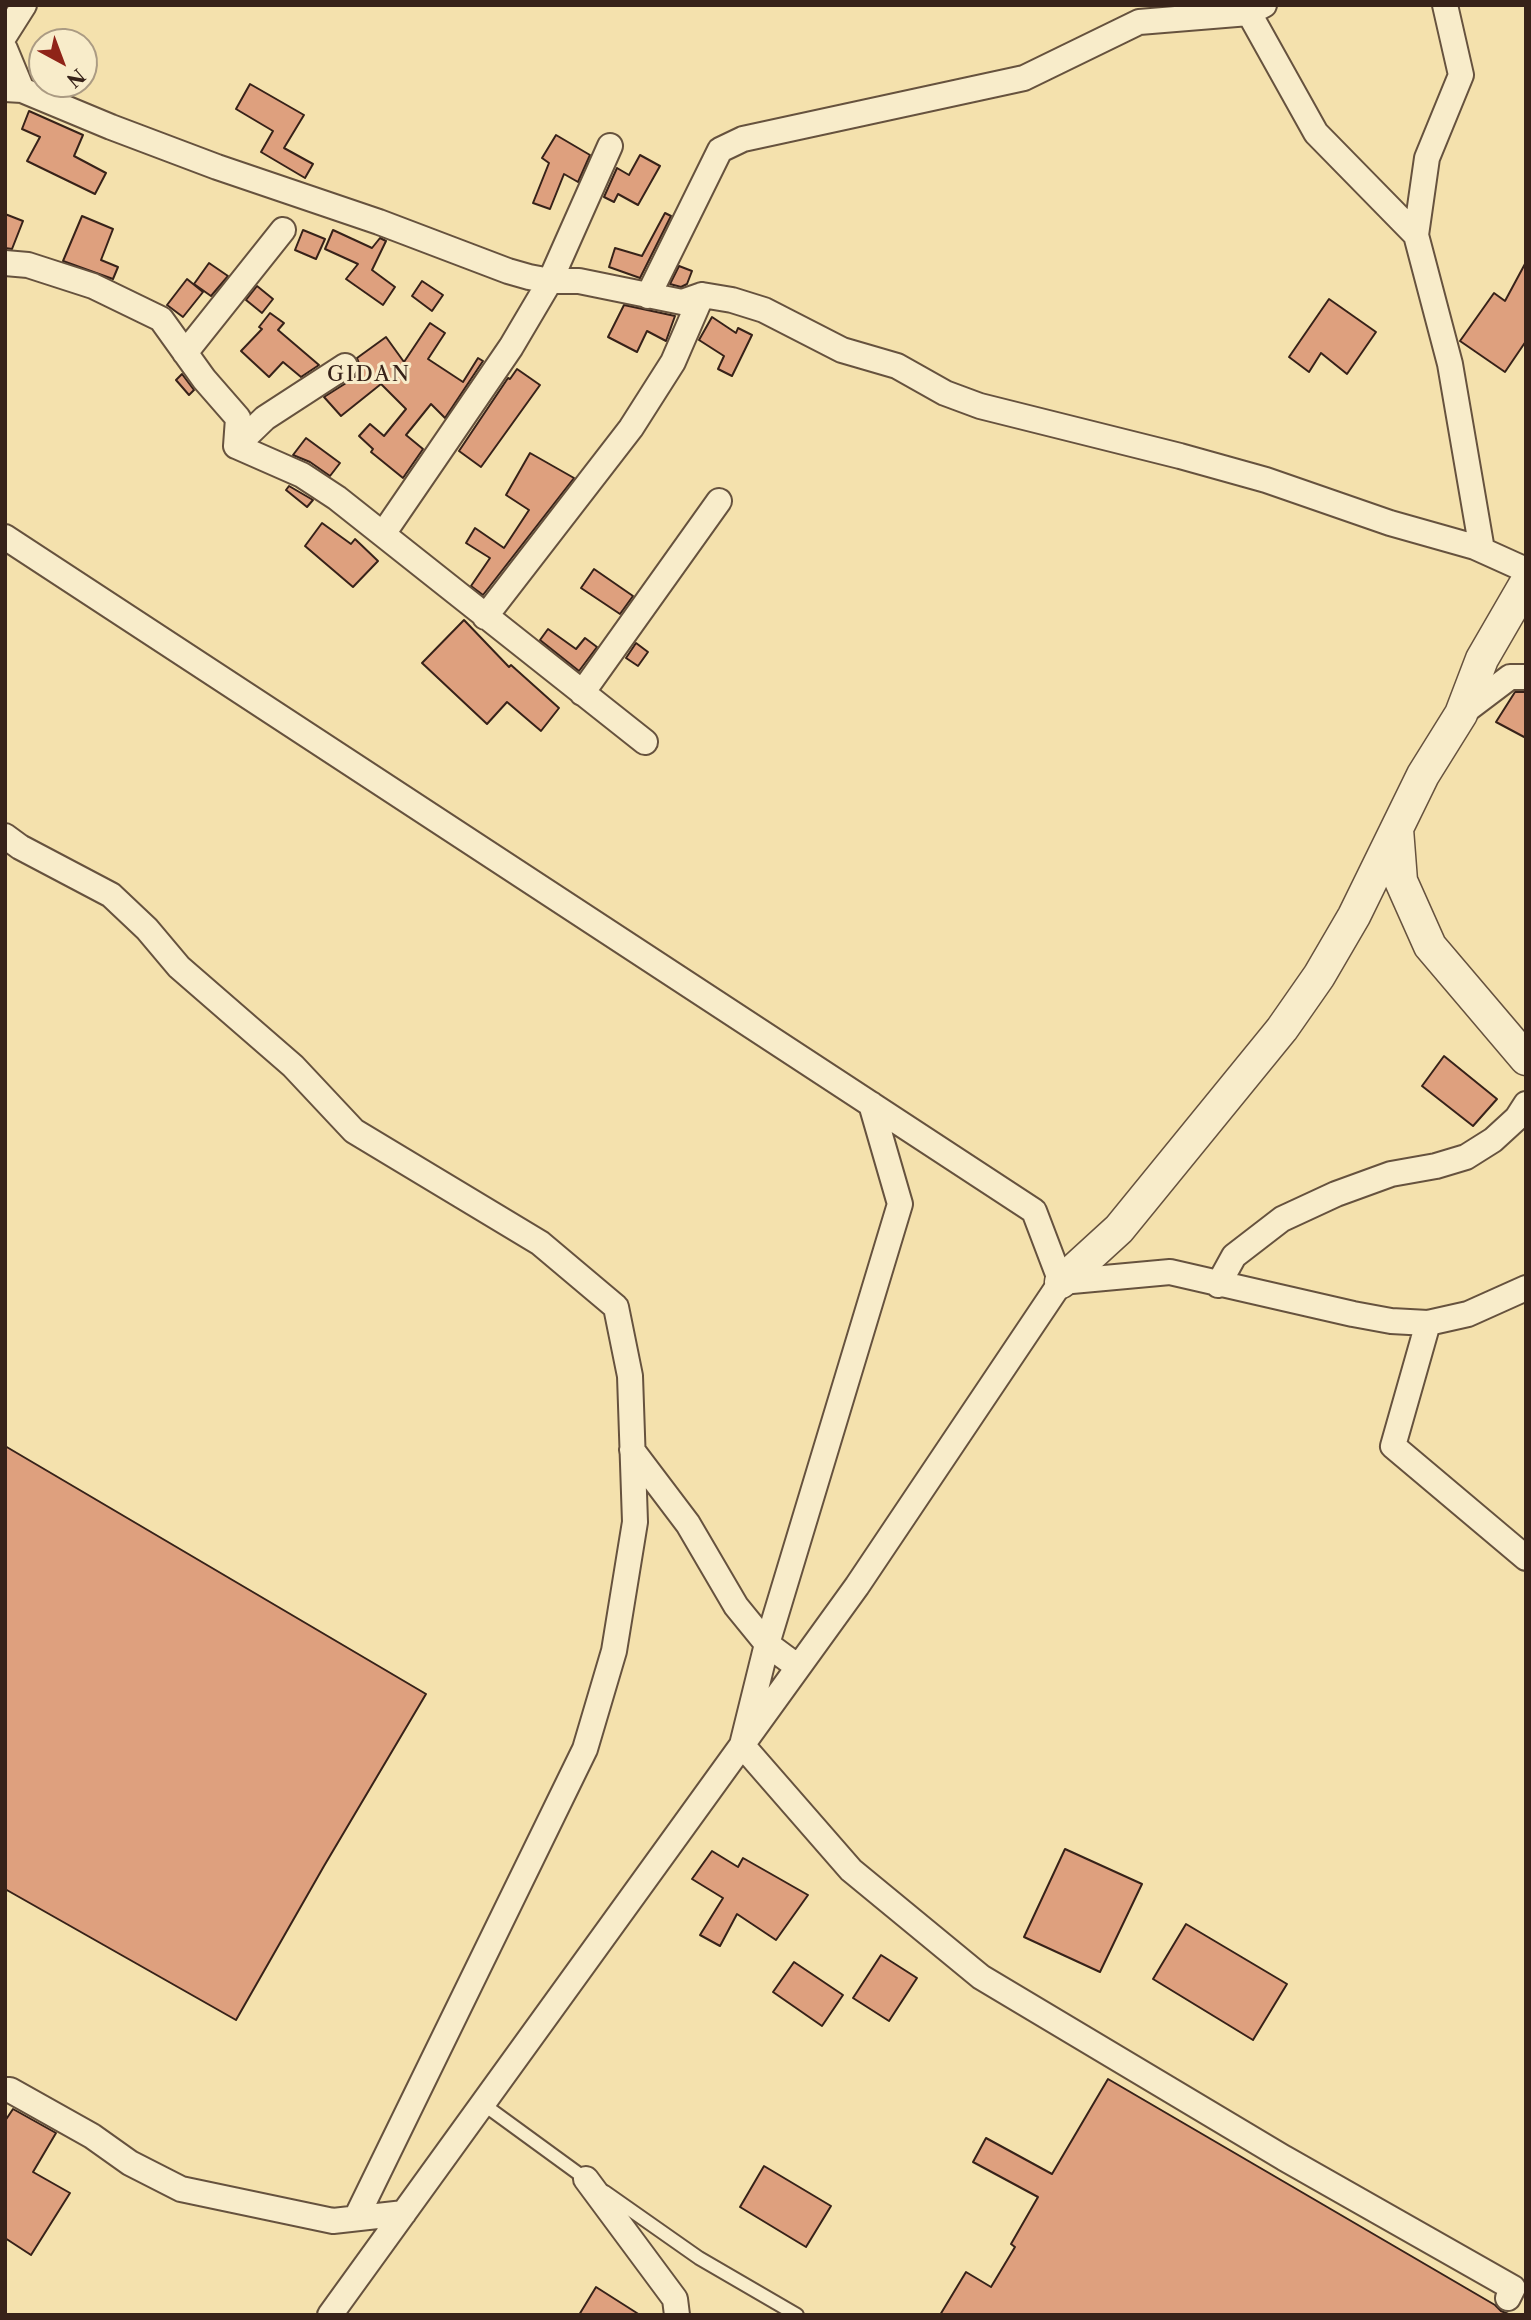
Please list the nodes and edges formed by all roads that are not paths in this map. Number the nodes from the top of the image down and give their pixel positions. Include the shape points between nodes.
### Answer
1 (24, 5) edge
2 (1445, 5) edge
3 (1252, 8) edge
4 (5, 35) edge
5 (6, 51) edge
6 (14, 90) edge
7 (610, 146) dead end
8 (283, 230) dead end
9 (1416, 234) junction
10 (5, 263) edge
11 (550, 281) junction
12 (702, 295) junction
13 (648, 296) junction
14 (185, 353) junction
15 (345, 366) dead end
16 (236, 446) junction
17 (719, 501) dead end
18 (383, 534) junction
19 (5, 537) edge
20 (1482, 550) junction
21 (1526, 570) edge
22 (1526, 583) edge
23 (485, 617) junction
24 (1526, 677) edge
25 (582, 693) junction
26 (1461, 714) junction
27 (645, 742) dead end
28 (1397, 827) junction
29 (5, 836) edge
30 (1526, 1059) edge
31 (871, 1104) junction
32 (1526, 1104) edge
33 (1061, 1282) junction
34 (1218, 1285) junction
35 (1526, 1288) edge
36 (1429, 1323) junction
37 (632, 1450) junction
38 (1526, 1558) edge
39 (767, 1644) junction
40 (798, 1667) junction
41 (742, 1745) junction
42 (5, 2090) edge
43 (483, 2104) junction
44 (586, 2179) junction
45 (404, 2213) junction
46 (356, 2218) junction
47 (1508, 2298) dead end
48 (330, 2315) edge
49 (677, 2315) edge
50 (797, 2315) edge

1 - 4 street
2 - 9 street via 1461,75 1427,158
3 - 9 street via 1316,133
3 - 13 street via 1139,22 1024,78 744,139 720,150
5 - 6 street
6 - 11 street via 508,271
7 - 11 street
8 - 14 street
9 - 20 street via 1450,364
10 - 14 street via 28,265 93,286 161,319
11 - 13 street via 579,281
11 - 18 street via 511,347
12 - 13 street via 682,302
12 - 20 street via 764,310 842,350 897,366 980,406 1266,480
12 - 23 street via 673,362 631,428
14 - 16 street via 238,418
15 - 16 street via 265,418
16 - 18 street via 302,475
17 - 25 street
18 - 23 street
19 - 31 street
20 - 21 street
22 - 26 street via 1482,659
23 - 25 street
24 - 26 street via 1510,677
25 - 27 street
26 - 28 street
28 - 30 street via 1401,881 1430,946
28 - 33 street via 1354,916 1282,1029 1119,1230
29 - 37 street via 111,895 179,967 293,1066 355,1131 540,1243 616,1307 630,1376
31 - 33 street via 1034,1211
31 - 39 street via 900,1205
32 - 34 street via 1493,1140 1466,1157 1391,1174 1282,1219 1234,1256
33 - 34 street via 1170,1272
33 - 40 street
34 - 36 street via 1391,1321
35 - 36 street via 1468,1314
36 - 38 street via 1393,1446
37 - 39 street via 688,1524 736,1606
37 - 46 street via 635,1522 614,1651 585,1749
39 - 40 street
39 - 41 street
40 - 41 street
41 - 43 street
41 - 47 street via 851,1870 981,1977 1513,2288
42 - 46 street via 181,2189 333,2221
43 - 44 lane
43 - 45 street
44 - 49 street via 675,2299
44 - 50 lane via 699,2258
45 - 46 street
45 - 48 street

